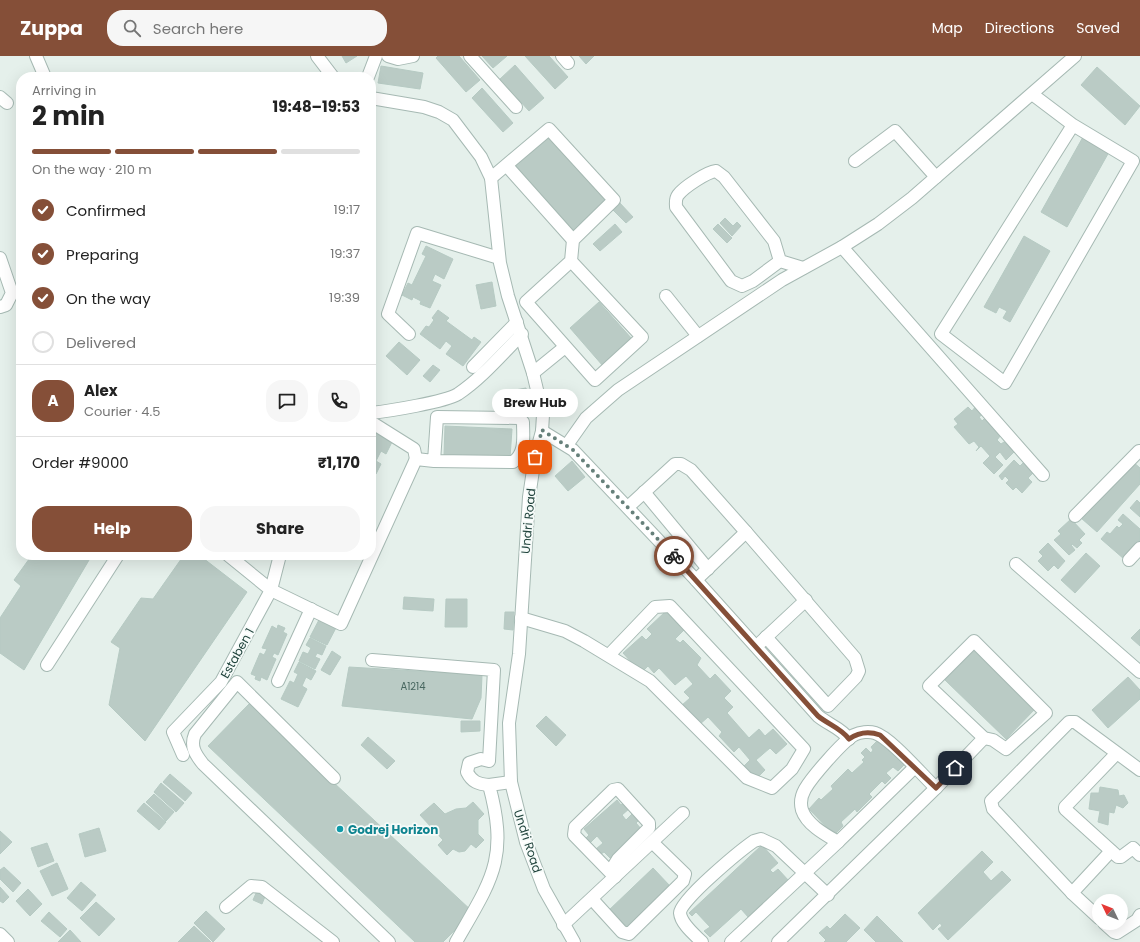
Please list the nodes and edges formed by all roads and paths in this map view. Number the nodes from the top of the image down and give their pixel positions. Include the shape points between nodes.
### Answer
1 (36, 56) edge
2 (317, 56) edge
3 (376, 56) edge
4 (388, 56) edge
5 (413, 56) edge
6 (470, 56) edge
7 (1070, 58) edge
8 (43, 72) edge
9 (329, 72) edge
10 (370, 72) edge
11 (1032, 94) junction
12 (376, 99) edge
13 (516, 107) dead end
14 (1073, 125) junction
15 (855, 161) dead end
16 (507, 166) junction
17 (936, 177) junction
18 (491, 178) junction
19 (573, 240) junction
20 (842, 247) junction
21 (0, 258) edge
22 (499, 258) junction
23 (571, 261) junction
24 (780, 261) junction
25 (803, 268) junction
26 (666, 296) dead end
27 (0, 307) edge
28 (517, 322) junction
29 (409, 334) dead end
30 (522, 334) junction
31 (698, 336) junction
32 (565, 347) junction
33 (473, 367) dead end
34 (533, 373) junction
35 (376, 412) edge
36 (376, 425) edge
37 (542, 430) junction
38 (568, 445) junction
39 (1140, 452) edge
40 (416, 459) junction
41 (434, 461) junction
42 (1043, 474) dead end
43 (644, 492) junction
44 (628, 507) junction
45 (1075, 516) dead end
46 (746, 532) junction
47 (376, 547) edge
48 (1140, 548) edge
49 (115, 560) edge
50 (234, 560) edge
51 (279, 560) edge
52 (370, 560) edge
53 (1129, 560) dead end
54 (1016, 564) dead end
55 (708, 569) junction
56 (696, 580) junction
57 (272, 590) junction
58 (806, 600) junction
59 (311, 608) junction
60 (521, 618) junction
61 (766, 637) junction
62 (756, 647) junction
63 (610, 655) junction
64 (372, 660) dead end
65 (46, 665) dead end
66 (1140, 672) edge
67 (278, 681) dead end
68 (828, 706) junction
69 (818, 716) junction
70 (984, 738) junction
71 (849, 739) junction
72 (1116, 754) junction
73 (183, 756) dead end
74 (511, 758) junction
75 (489, 761) junction
76 (915, 768) junction
77 (1140, 770) edge
78 (334, 778) dead end
79 (511, 782) junction
80 (489, 785) junction
81 (936, 788) junction
82 (683, 813) dead end
83 (838, 842) junction
84 (653, 843) junction
85 (1111, 851) junction
86 (1140, 855) edge
87 (806, 873) junction
88 (613, 874) junction
89 (1072, 893) junction
90 (828, 895) junction
91 (592, 899) junction
92 (226, 907) dead end
93 (1092, 912) edge
94 (1140, 915) edge
95 (563, 925) junction
96 (1128, 926) edge
97 (1112, 930) edge
98 (1122, 930) edge
99 (0, 934) edge
100 (8, 942) edge
101 (334, 942) edge
102 (389, 942) edge
103 (456, 942) edge
104 (574, 942) edge
105 (702, 942) edge
106 (731, 942) edge
107 (778, 942) edge

1 - 8 street
2 - 9 street
3 - 10 street
4 - 5 street via 398,59
6 - 13 street
7 - 11 street
11 - 14 street
11 - 17 street
12 - 18 street, Undri Road via 424,107 453,120 481,157
14 - 14 street via 1133,161 1005,383 940,334
15 - 17 street via 895,131
16 - 18 street
16 - 19 street
16 - 19 street via 549,129 614,200
17 - 20 street via 878,224
18 - 22 street, Undri Road
19 - 23 street
20 - 25 street
20 - 42 street
21 - 27 street via 12,293 6,305
22 - 28 street, Undri Road
22 - 29 street via 417,233 388,314
23 - 32 street via 526,302
23 - 32 street via 642,337 595,380
24 - 24 street via 753,281 742,286 737,284 731,280 676,207 678,195 709,172 716,171 724,177 774,241
24 - 25 street
25 - 31 street
26 - 31 street
28 - 30 street, Undri Road
28 - 33 street
30 - 34 street, Undri Road
30 - 35 street via 481,376 458,394 446,400
31 - 38 street via 618,390 586,418
32 - 34 street
34 - 37 street, Undri Road via 543,415
36 - 40 street via 414,449
37 - 38 street
37 - 60 street, Undri Road via 529,497
38 - 44 street
39 - 45 street
40 - 41 street
40 - 47 street
41 - 41 street via 437,417 519,418 524,422 523,450 520,458 513,462
43 - 44 street
43 - 46 street via 675,464 681,464 691,470
43 - 55 street
44 - 56 street
46 - 55 street
46 - 58 street
48 - 53 street
49 - 65 street
50 - 57 street
51 - 57 street
52 - 59 street via 341,624
54 - 66 street
55 - 56 street
56 - 62 street
57 - 59 street
57 - 73 street, Estaben 1 via 221,682 174,732
58 - 61 street
58 - 68 street via 855,658 858,665 856,677
59 - 67 street
60 - 63 street via 565,631
60 - 74 street, Undri Road via 519,654 509,723
61 - 62 street
61 - 68 street
62 - 69 street
63 - 63 street via 650,681 748,778 772,788 792,769 804,749 670,606 655,606
64 - 75 street via 494,670
68 - 69 street
69 - 71 street via 843,731
70 - 70 street via 930,686 974,641 1046,713 1006,749 993,740
70 - 81 street
71 - 76 street via 868,732 880,735
71 - 83 street via 804,790 801,800 808,820
72 - 77 street
72 - 85 street via 1065,807 1066,812
72 - 89 street via 1075,722 1069,722 991,801 993,809
74 - 75 street
74 - 79 street, Undri Road
75 - 80 street via 481,759 470,763 467,772 470,779 477,784
76 - 81 street
76 - 83 street
78 - 102 street via 237,682 193,739 194,750 203,764
79 - 80 street
79 - 95 street, Undri Road via 526,842 544,889
80 - 103 street via 496,811 497,859 493,874
81 - 90 street
82 - 84 street
83 - 87 street
84 - 88 street
84 - 91 street via 685,874 683,881 629,934 622,932
85 - 86 street via 1119,858 1133,848
85 - 89 street
87 - 90 street
87 - 105 street via 768,841 761,839 746,847 681,907 683,921
87 - 106 street
88 - 88 street via 618,859 649,828 649,823 618,789 613,790 575,827 574,835
88 - 91 street
89 - 93 street
90 - 107 street
91 - 95 street
92 - 101 street via 251,886 262,887
94 - 96 street
95 - 104 street, Undri Road
97 - 98 street via 1117,933
99 - 100 street

